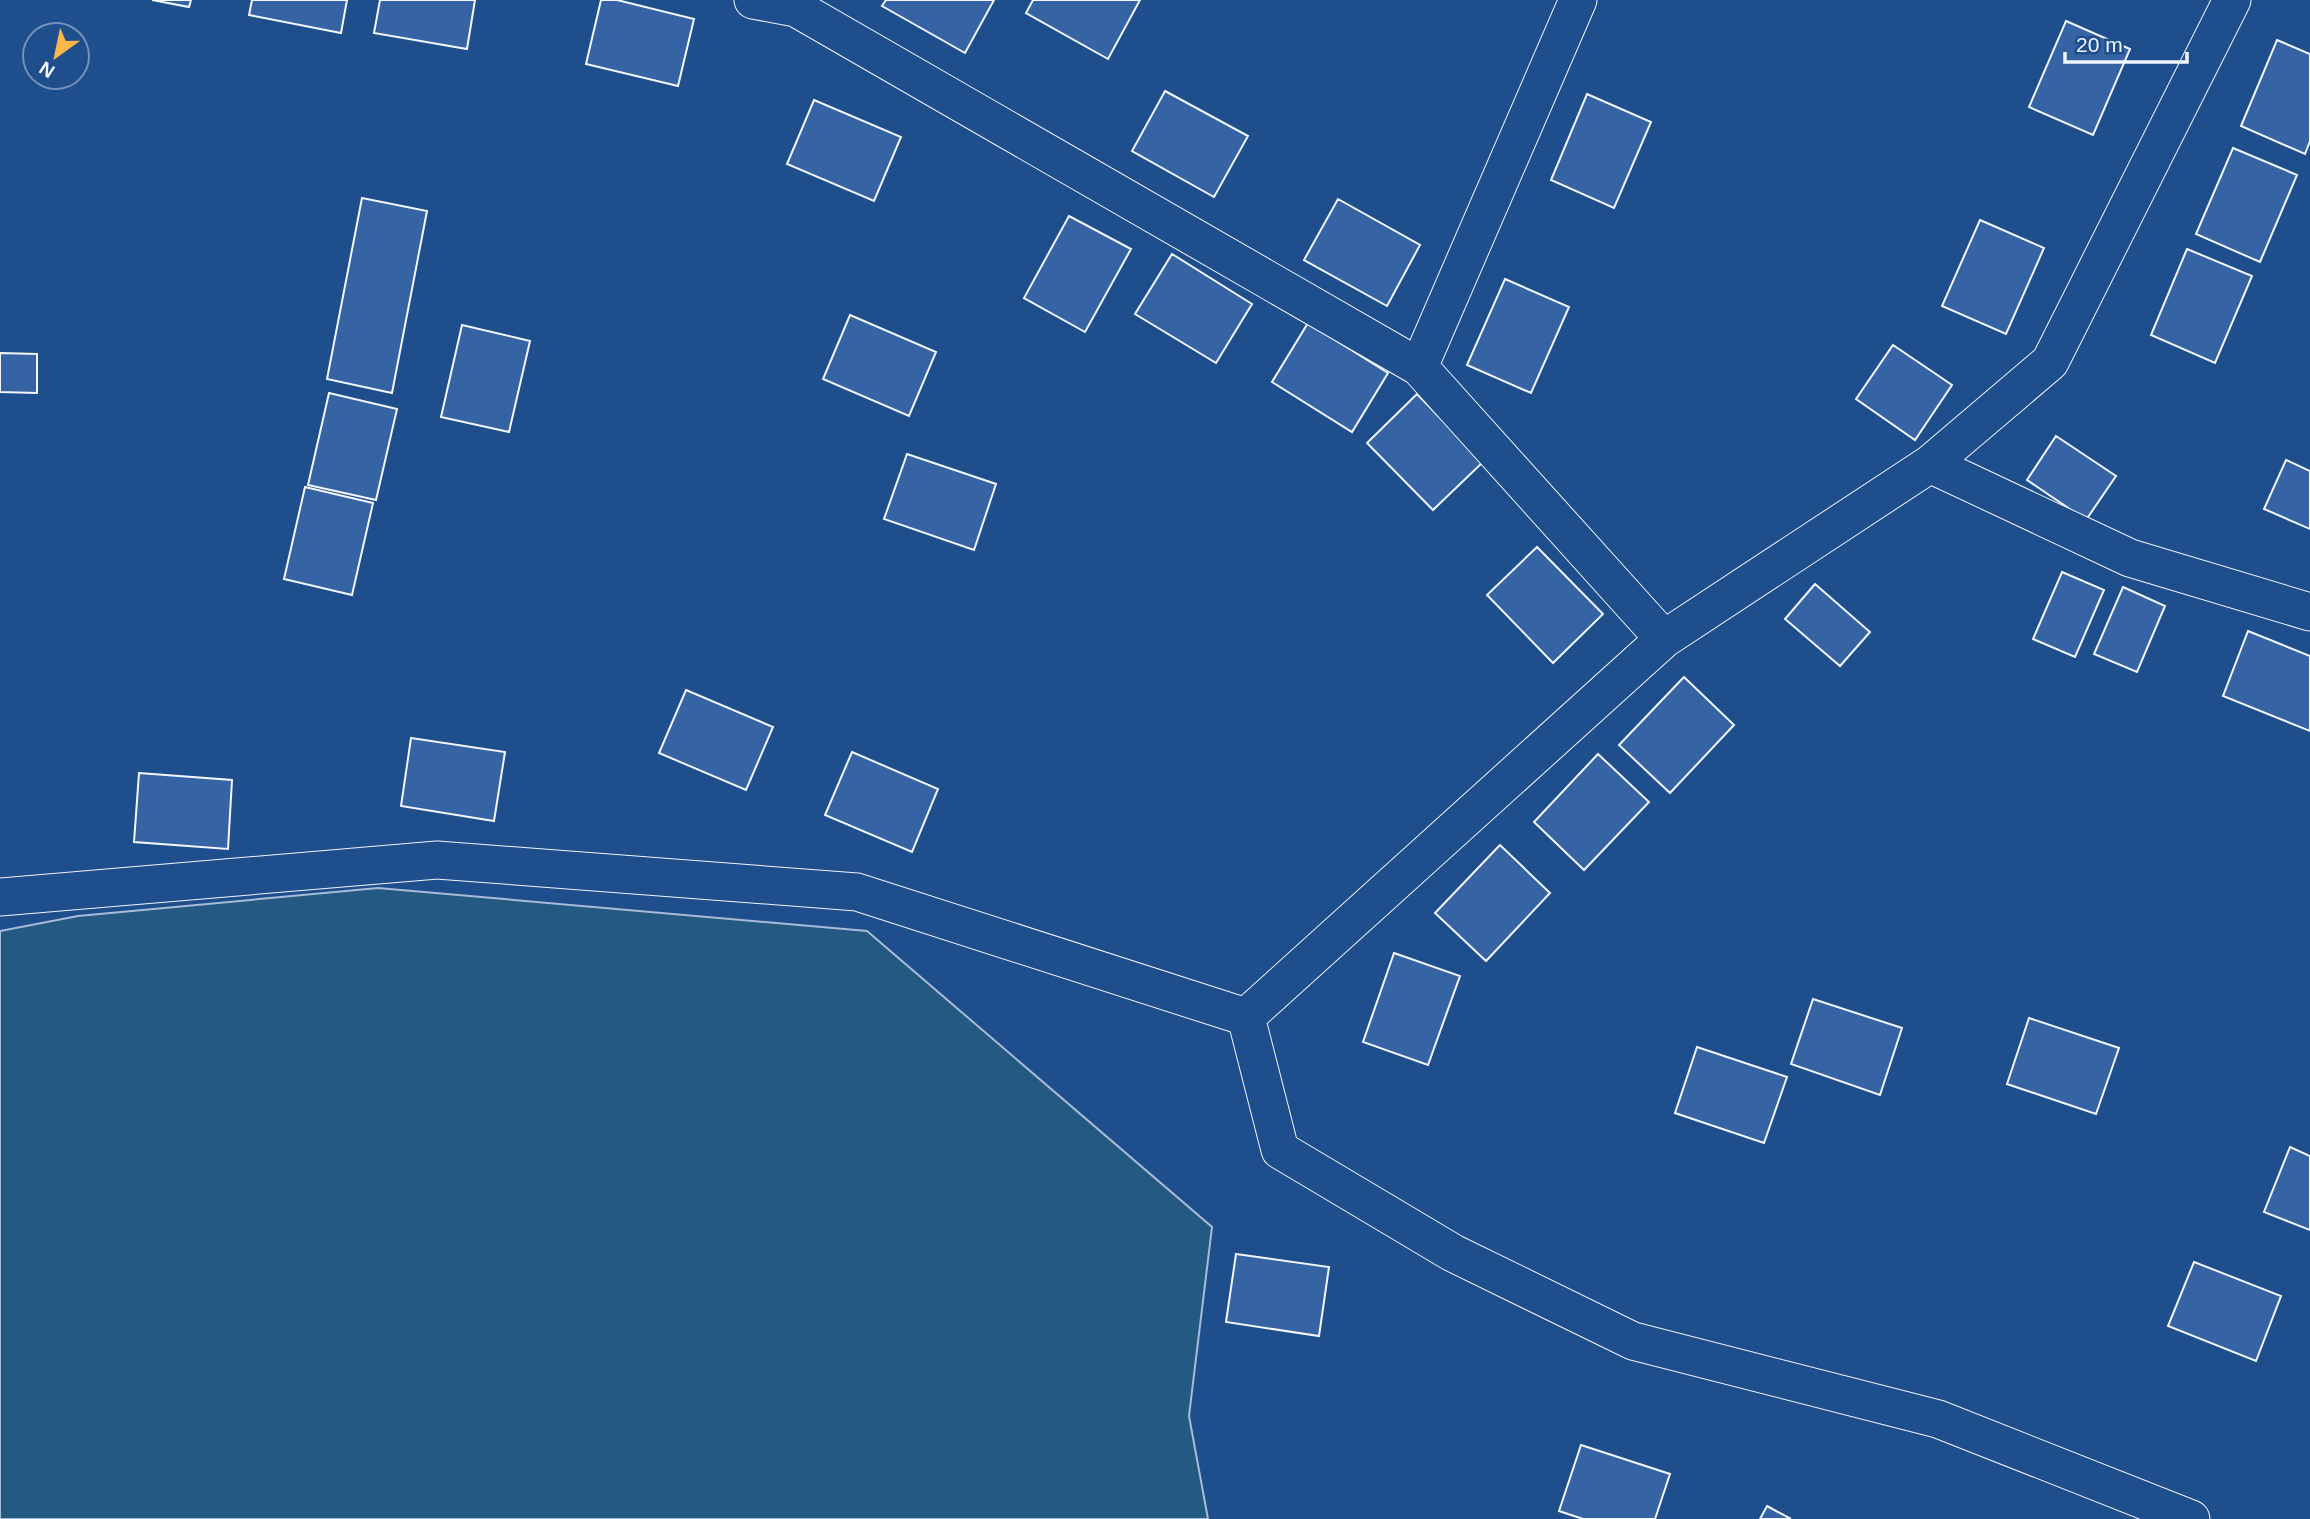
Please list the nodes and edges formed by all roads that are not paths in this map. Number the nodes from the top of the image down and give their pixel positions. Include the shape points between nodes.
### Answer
1 (753, 0) edge
2 (1578, 0) edge
3 (2232, 0) edge
4 (797, 4) edge
5 (1419, 367) junction
6 (1930, 464) junction
7 (2310, 612) edge
8 (1664, 639) junction
9 (0, 897) edge
10 (1246, 1017) junction
11 (2191, 1519) edge

1 - 4 street
2 - 5 street
3 - 6 street via 2050,362
4 - 5 street
5 - 8 street
6 - 7 street via 2130,558
6 - 8 street
8 - 10 street
9 - 10 street via 437,860 857,892
10 - 11 street via 1280,1150 1452,1253 1633,1342 1938,1419

